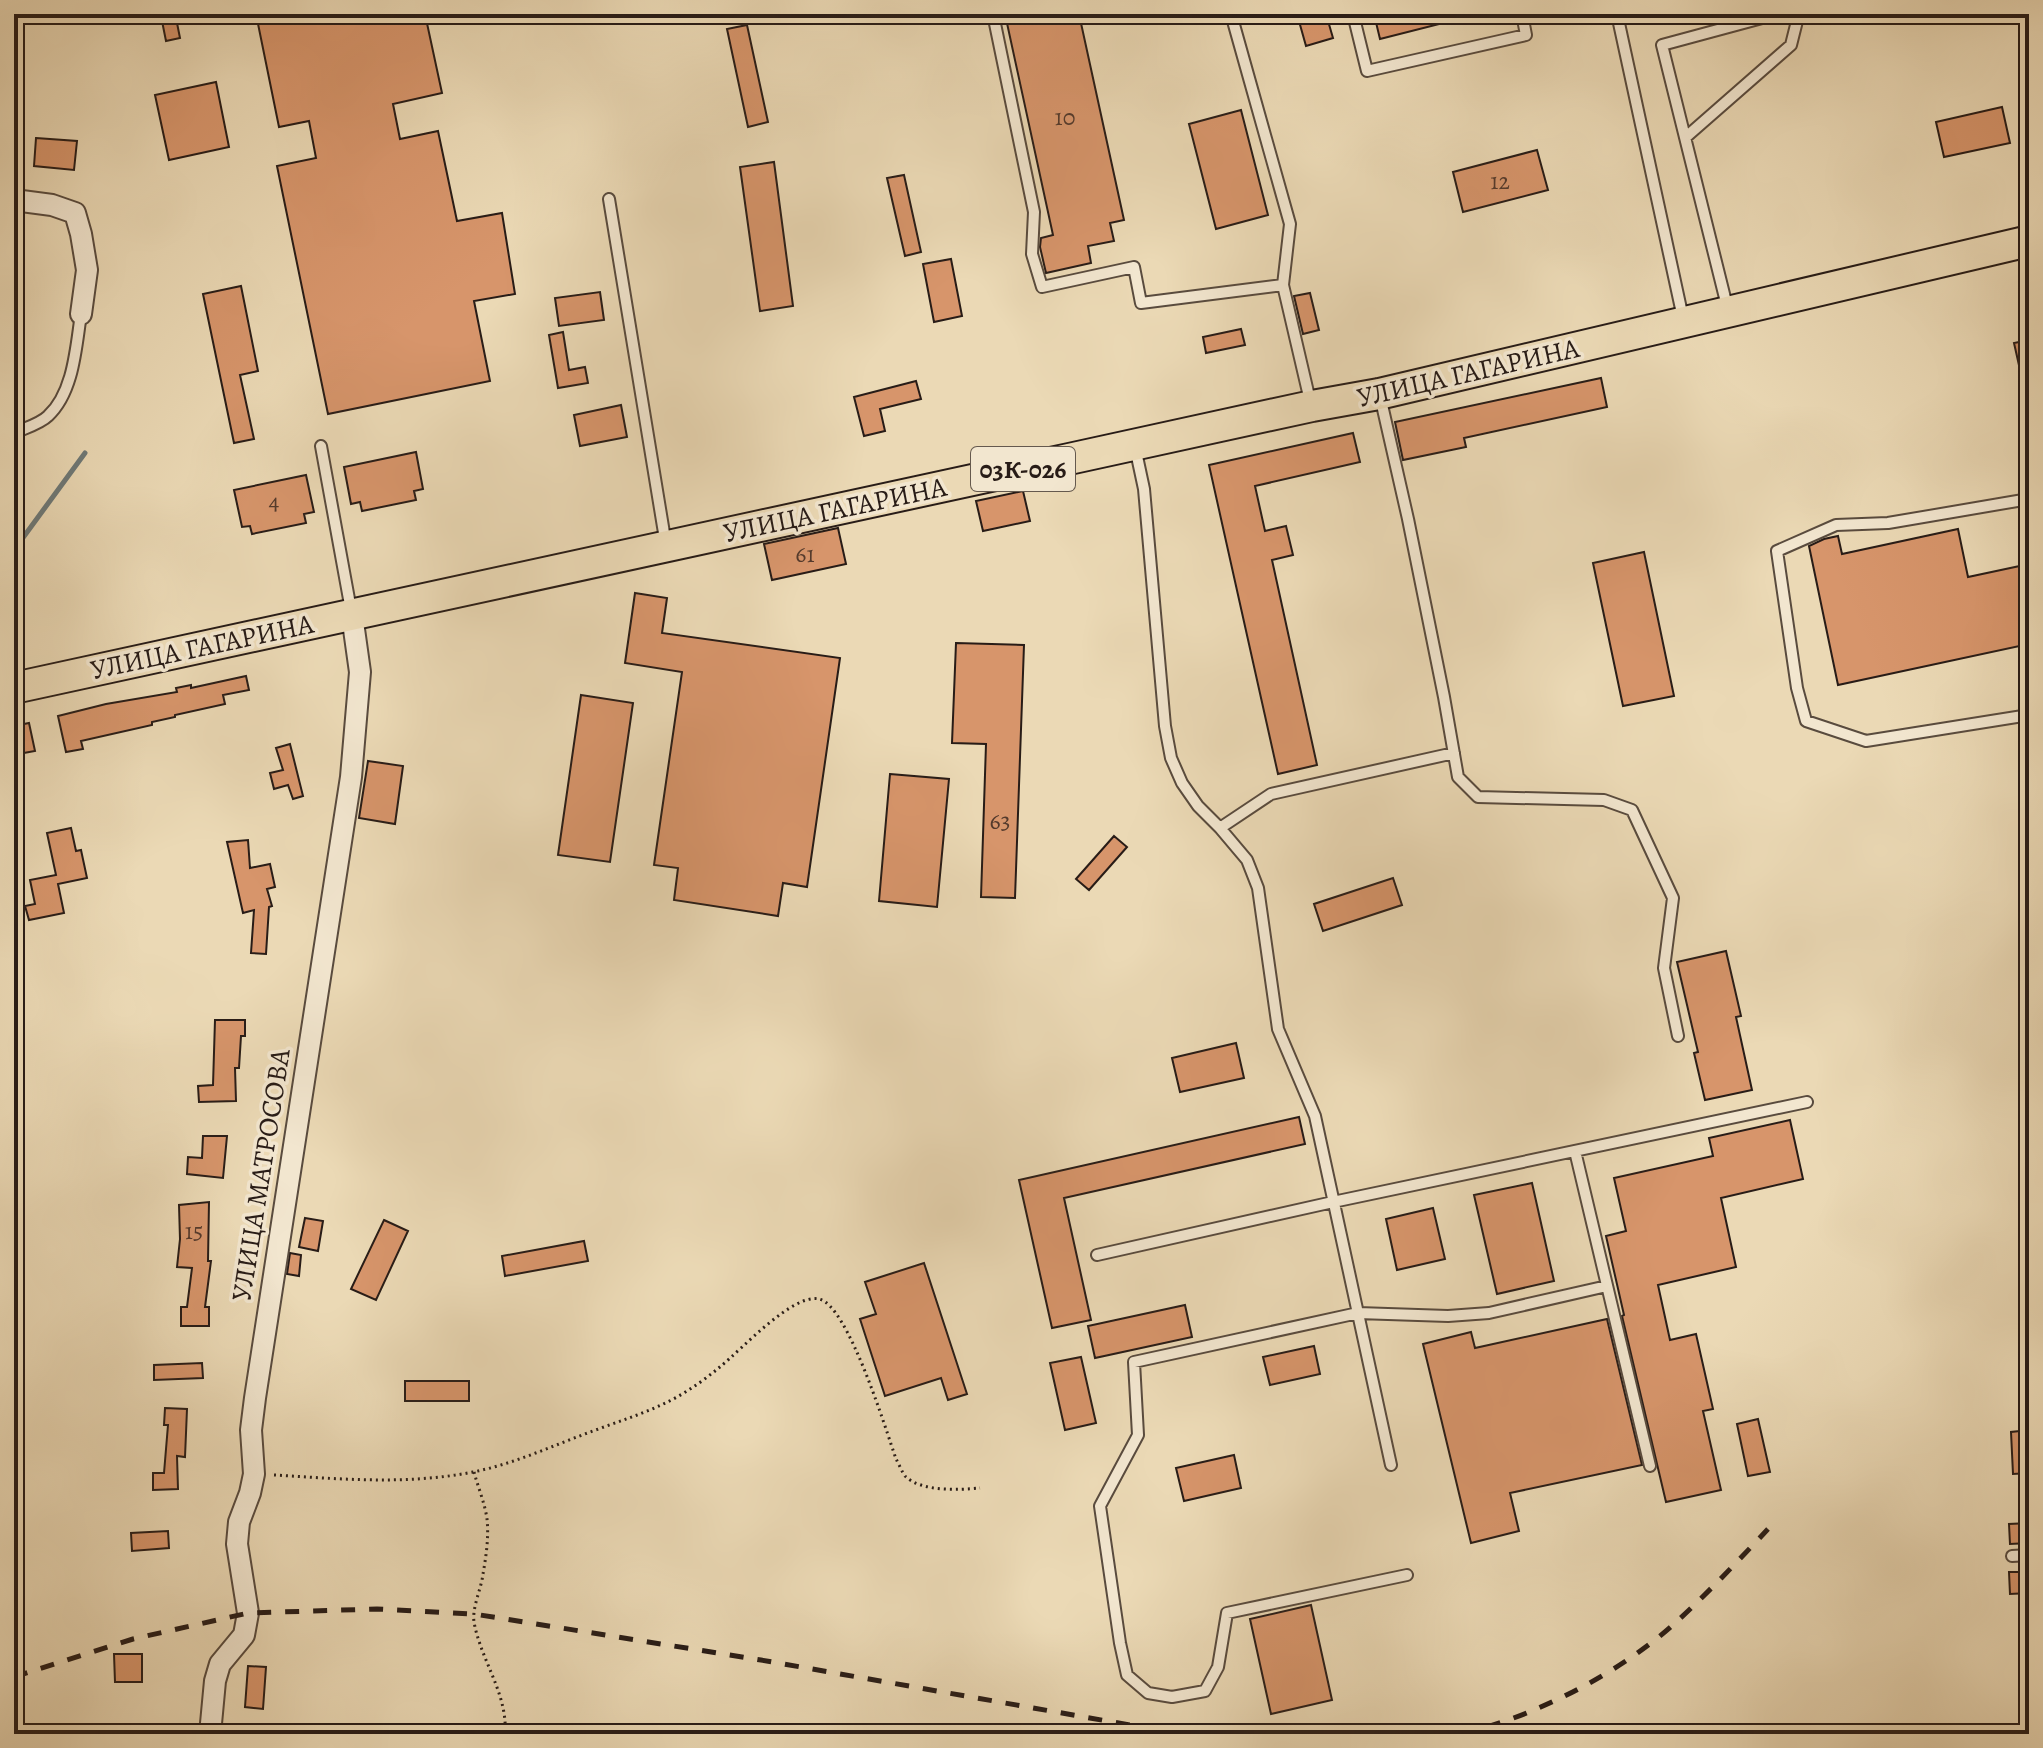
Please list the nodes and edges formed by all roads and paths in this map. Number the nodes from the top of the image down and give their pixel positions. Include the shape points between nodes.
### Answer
1 (993, 14) edge
2 (1231, 14) edge
3 (1353, 14) edge
4 (1522, 14) edge
5 (1617, 14) edge
6 (1777, 14) edge
7 (1792, 14) edge
8 (1686, 137) junction
9 (609, 199) dead end
10 (14, 200) edge
11 (2029, 241) edge
12 (1283, 285) junction
13 (1729, 312) junction
14 (81, 314) joint
15 (1684, 324) junction
16 (1379, 394) junction
17 (1312, 406) junction
18 (14, 433) edge
19 (1135, 445) junction
20 (321, 446) dead end
21 (2029, 499) edge
22 (666, 546) junction
23 (352, 615) junction
24 (14, 688) edge
25 (2029, 715) edge
26 (1454, 753) junction
27 (1220, 828) junction
28 (1678, 1036) dead end
29 (1807, 1102) dead end
30 (1575, 1151) junction
31 (1333, 1202) junction
32 (1097, 1255) dead end
33 (1607, 1286) junction
34 (1358, 1313) junction
35 (1391, 1465) dead end
36 (1650, 1466) dead end
37 (474, 1472) junction
38 (254, 1474) junction
39 (980, 1488) dead end
40 (2029, 1555) edge
41 (2012, 1556) dead end
42 (1407, 1575) dead end
43 (210, 1734) edge
44 (505, 1734) edge

1 - 12 lane via 1034,212 1032,254 1042,287 1134,267 1141,303
2 - 12 lane via 1290,224
3 - 4 lane via 1367,71 1526,35
5 - 15 lane
6 - 8 lane via 1662,45
7 - 8 lane via 1797,21 1791,45
8 - 13 lane
9 - 22 lane
10 - 14 street via 75,213 87,270
11 - 13 main road, УЛИЦА ГАГАРИНА / 03К-026
12 - 17 lane
13 - 15 main road, УЛИЦА ГАГАРИНА / 03К-026
14 - 18 lane via 74,365 60,401 47,418
15 - 16 main road, УЛИЦА ГАГАРИНА / 03К-026
16 - 17 main road, УЛИЦА ГАГАРИНА / 03К-026
16 - 26 lane
17 - 19 main road, УЛИЦА ГАГАРИНА / 03К-026
19 - 22 main road, УЛИЦА ГАГАРИНА / 03К-026
19 - 27 lane via 1171,758 1198,806
20 - 23 lane
21 - 25 lane via 1888,523 1836,525 1777,551 1806,721 1866,741
22 - 23 main road, УЛИЦА ГАГАРИНА / 03К-026
23 - 24 main road, УЛИЦА ГАГАРИНА / 03К-026
23 - 38 street, УЛИЦА МАТРОСОВА via 360,672 351,777 253,1414
26 - 27 lane via 1271,794
26 - 28 lane via 1458,777 1478,797 1604,800 1632,810 1673,898 1664,968
27 - 31 lane via 1247,860 1258,888 1278,1029 1315,1116
29 - 30 lane
30 - 31 lane
30 - 33 lane
31 - 32 lane
31 - 34 lane
33 - 34 lane via 1489,1313
33 - 36 lane
34 - 35 lane
34 - 42 lane via 1134,1362 1138,1435 1100,1506 1127,1675 1148,1693 1172,1697 1205,1691 1218,1667 1227,1613
37 - 38 path via 374,1481
37 - 39 path via 657,1408 720,1367 785,1310 804,1299 820,1299 832,1306 854,1344 905,1476 942,1489
37 - 44 path via 487,1520 474,1620 500,1696
38 - 43 street, УЛИЦА МАТРОСОВА via 237,1544 248,1613 244,1635 220,1664
40 - 41 lane

